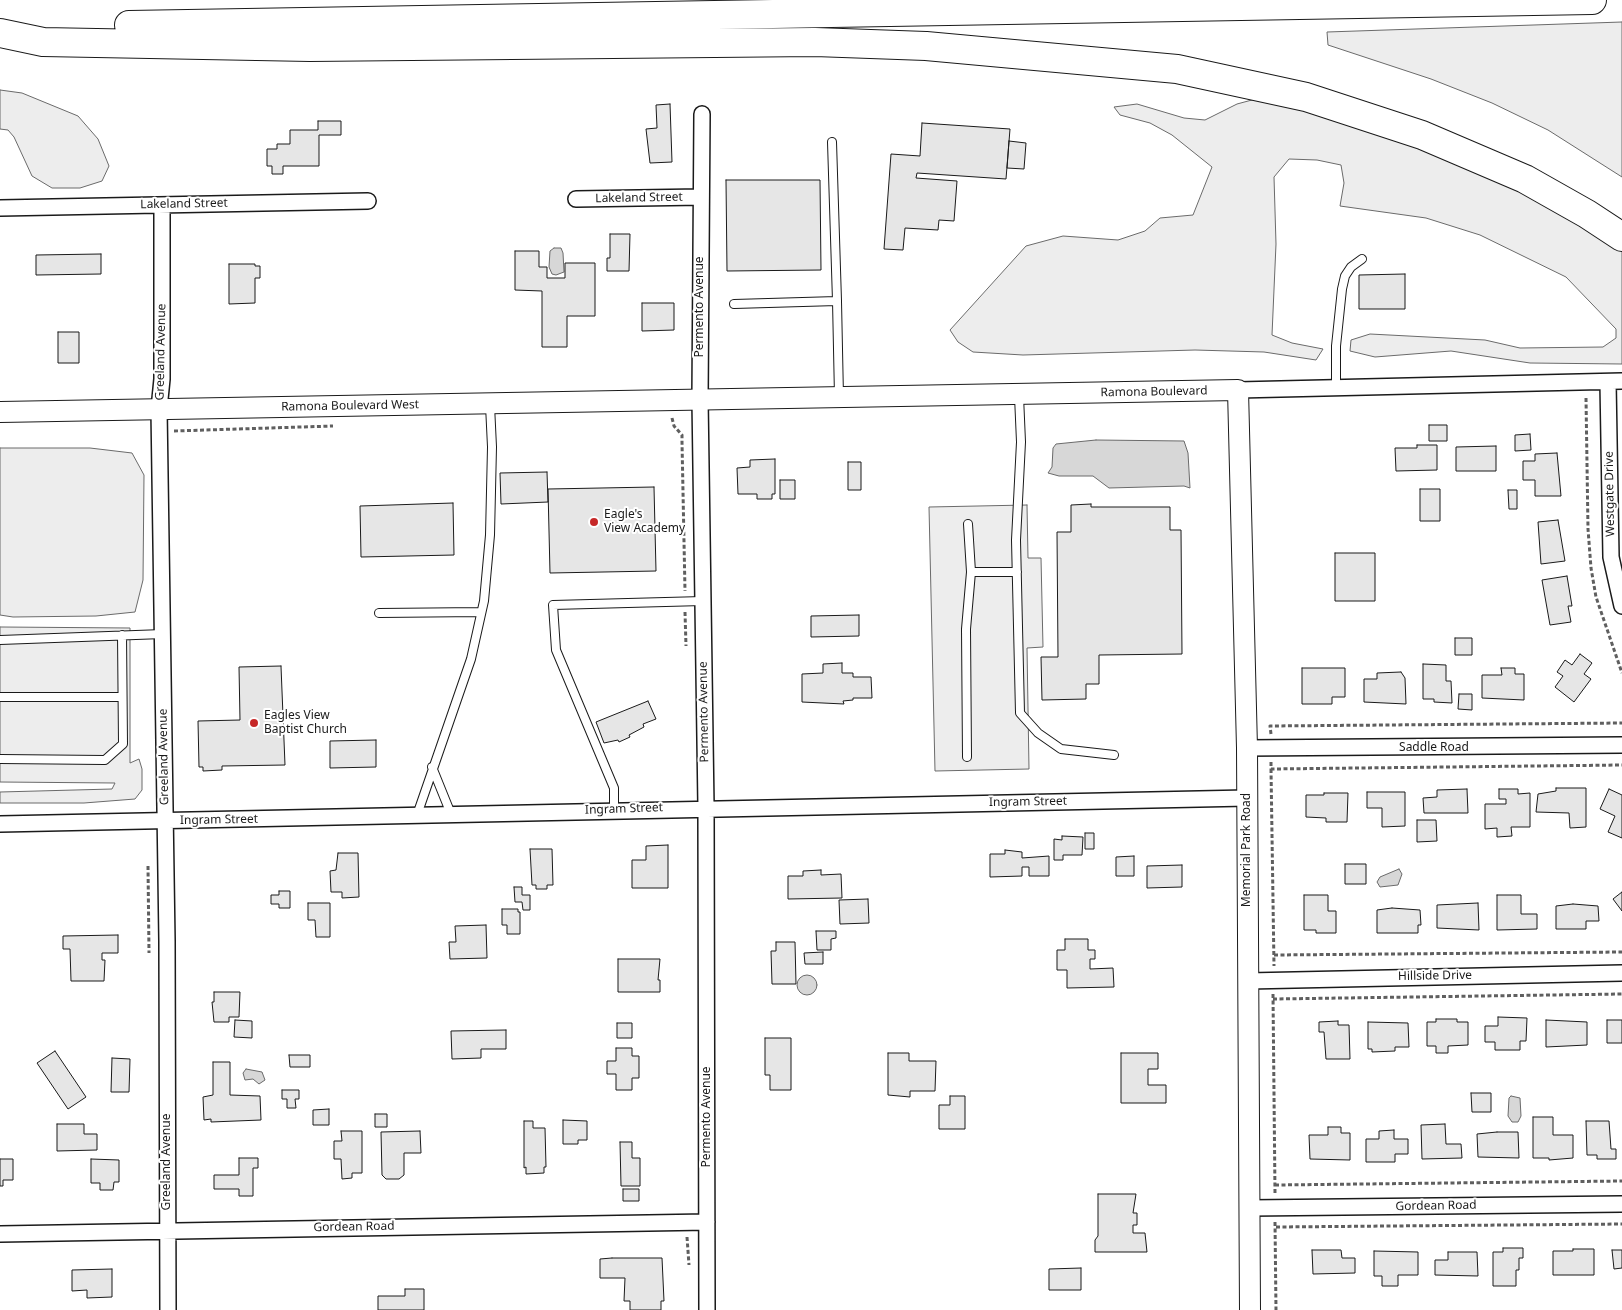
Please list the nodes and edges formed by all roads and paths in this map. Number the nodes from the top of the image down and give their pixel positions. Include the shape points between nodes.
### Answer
1 (1592, 0) edge
2 (0, 27) edge
3 (0, 33) edge
4 (702, 114) dead end
5 (832, 142) dead end
6 (701, 197) junction
7 (576, 199) dead end
8 (368, 201) dead end
9 (162, 205) junction
10 (0, 208) edge
11 (1622, 237) edge
12 (1362, 259) dead end
13 (837, 301) junction
14 (734, 304) dead end
15 (1615, 382) edge
16 (1336, 387) junction
17 (1238, 390) junction
18 (1019, 394) junction
19 (838, 397) junction
20 (700, 399) junction
21 (490, 403) junction
22 (159, 409) junction
23 (0, 412) edge
24 (968, 524) dead end
25 (971, 572) junction
26 (1016, 572) junction
27 (702, 602) junction
28 (1622, 606) edge
29 (481, 612) junction
30 (378, 613) dead end
31 (163, 634) junction
32 (122, 635) junction
33 (0, 640) edge
34 (0, 697) edge
35 (122, 697) junction
36 (1622, 745) edge
37 (1247, 748) junction
38 (1114, 755) dead end
39 (967, 757) dead end
40 (0, 759) edge
41 (432, 768) junction
42 (1271, 769) dead end
43 (1247, 798) junction
44 (706, 808) junction
45 (614, 810) junction
46 (451, 814) junction
47 (417, 815) junction
48 (165, 821) junction
49 (0, 824) edge
50 (1622, 952) edge
51 (1274, 955) junction
52 (1622, 973) edge
53 (1273, 980) junction
54 (1248, 981) junction
55 (1622, 994) edge
56 (1273, 999) junction
57 (1622, 1181) edge
58 (1275, 1185) junction
59 (1622, 1204) edge
60 (1250, 1208) junction
61 (1275, 1208) junction
62 (707, 1222) junction
63 (1622, 1224) edge
64 (1276, 1228) junction
65 (168, 1230) junction
66 (0, 1234) edge
67 (168, 1310) edge
68 (707, 1310) edge
69 (1250, 1310) edge
70 (1276, 1310) edge

1 - 2 highway
3 - 11 highway via 43,42 310,47 824,42 926,46 1177,69 1306,97 1422,135 1525,179
4 - 6 street, Permento Avenue
5 - 13 lane
6 - 7 street, Lakeland Street
6 - 20 street, Permento Avenue
8 - 9 street, Lakeland Street
9 - 10 street, Lakeland Street
9 - 22 street, Greeland Avenue via 162,379
12 - 16 lane via 1351,268 1342,289 1336,346
13 - 14 lane
13 - 19 lane
15 - 16 street, Ramona Boulevard
15 - 28 street, Westgate Drive via 1611,557
16 - 17 street, Ramona Boulevard
17 - 18 street, Ramona Boulevard
17 - 37 street, Memorial Park Road
18 - 19 street, Ramona Boulevard
18 - 26 lane via 1021,442
19 - 20 street, Ramona Boulevard
20 - 21 street, Ramona Boulevard West
20 - 27 street, Permento Avenue
21 - 22 street, Ramona Boulevard West
21 - 29 lane via 490,535
22 - 23 street, Ramona Boulevard West
22 - 31 street, Greeland Avenue
24 - 25 lane
25 - 26 lane
25 - 39 lane via 966,629
26 - 38 lane via 1020,713 1038,733 1061,749
27 - 44 street, Permento Avenue
27 - 45 lane via 553,605 556,650 614,788
29 - 30 lane
29 - 41 lane via 471,659
31 - 32 lane
31 - 48 street, Greeland Avenue
32 - 33 lane
32 - 35 lane
34 - 35 lane
35 - 40 lane via 123,744 105,760
36 - 37 street, Saddle Road
37 - 43 street, Memorial Park Road
41 - 46 lane
41 - 47 lane
42 - 51 path
43 - 44 street, Ingram Street
43 - 54 street, Memorial Park Road
44 - 45 street, Ingram Street
44 - 62 street, Permento Avenue
45 - 46 street, Ingram Street
46 - 47 street, Ingram Street
47 - 48 street, Ingram Street
48 - 49 street, Ingram Street
48 - 65 street, Greeland Avenue
50 - 51 path
51 - 53 path
52 - 53 street, Hillside Drive
53 - 54 street, Hillside Drive
53 - 56 path
54 - 60 street, Memorial Park Road
55 - 56 path
56 - 58 path
57 - 58 path
58 - 61 path
59 - 61 street, Gordean Road
60 - 61 street, Gordean Road
60 - 69 street, Memorial Park Road
61 - 64 path
62 - 65 street, Gordean Road
62 - 68 street, Permento Avenue
63 - 64 path
64 - 70 path
65 - 66 street, Gordean Road
65 - 67 street, Greeland Avenue

